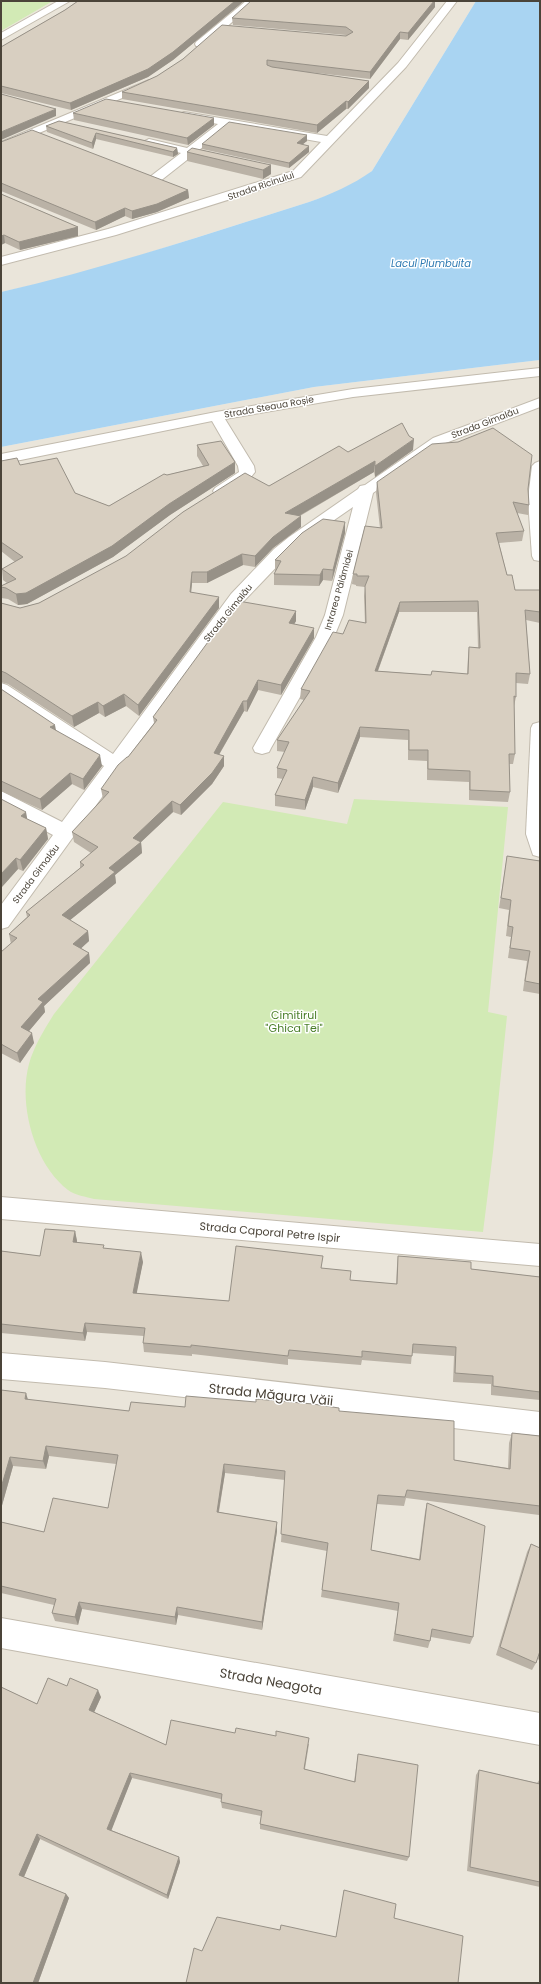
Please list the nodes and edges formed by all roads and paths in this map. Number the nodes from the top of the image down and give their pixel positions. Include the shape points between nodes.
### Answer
1 (65, 1) edge
2 (252, 1) edge
3 (437, 2) dead end
4 (451, 2) edge
5 (220, 28) junction
6 (231, 29) edge
7 (1, 37) edge
8 (190, 53) edge
9 (160, 76) edge
10 (366, 83) edge
11 (382, 85) junction
12 (106, 101) junction
13 (129, 105) edge
14 (174, 113) edge
15 (56, 116) junction
16 (226, 123) junction
17 (80, 126) edge
18 (32, 132) junction
19 (46, 137) edge
20 (134, 139) edge
21 (330, 140) junction
22 (1, 146) edge
23 (189, 151) junction
24 (226, 160) edge
25 (271, 170) edge
26 (294, 176) junction
27 (170, 184) edge
28 (192, 193) dead end
29 (214, 201) junction
30 (74, 228) edge
31 (96, 237) junction
32 (1, 261) edge
33 (540, 372) edge
34 (537, 405) edge
35 (216, 416) junction
36 (1, 458) edge
37 (540, 466) edge
38 (366, 489) junction
39 (210, 498) edge
40 (540, 556) edge
41 (1, 689) edge
42 (540, 728) edge
43 (262, 748) dead end
44 (116, 765) junction
45 (1, 798) edge
46 (66, 833) junction
47 (540, 850) edge
48 (1, 921) edge
49 (1, 1208) edge
50 (540, 1255) edge
51 (1, 1366) edge
52 (540, 1424) edge
53 (1, 1633) edge
54 (540, 1729) edge

1 - 7 street
2 - 5 street
3 - 4 street
4 - 11 street, Strada Ricinului via 420,43
5 - 6 street
5 - 8 street
9 - 12 street
10 - 11 street
11 - 21 street, Strada Ricinului
12 - 13 street
12 - 15 street via 71,115
14 - 16 street
15 - 17 street
15 - 18 street
16 - 21 street
16 - 23 street
18 - 19 street
18 - 22 street
20 - 23 street
21 - 26 street, Strada Ricinului
23 - 24 street
23 - 27 street via 151,177
25 - 26 street
26 - 29 street, Strada Ricinului
28 - 29 street
29 - 31 street, Strada Ricinului
30 - 31 street
31 - 32 street, Strada Ricinului
33 - 35 street, Strada Steaua Roșie via 353,393
34 - 38 street, Strada Gimalău via 438,441
35 - 36 street, Strada Steaua Roșie
35 - 39 street via 246,466 247,472
37 - 40 street via 536,499
38 - 43 street, Intrarea Pălămidei via 326,637
38 - 44 street, Strada Gimalău via 288,546 237,598
41 - 44 street
42 - 47 street via 536,834
44 - 46 street, Strada Gimalău
45 - 46 street
46 - 48 street, Strada Gimalău
49 - 50 street, Strada Caporal Petre Ispir
51 - 52 street, Strada Măgura Văii via 105,1375
53 - 54 street, Strada Neagota

